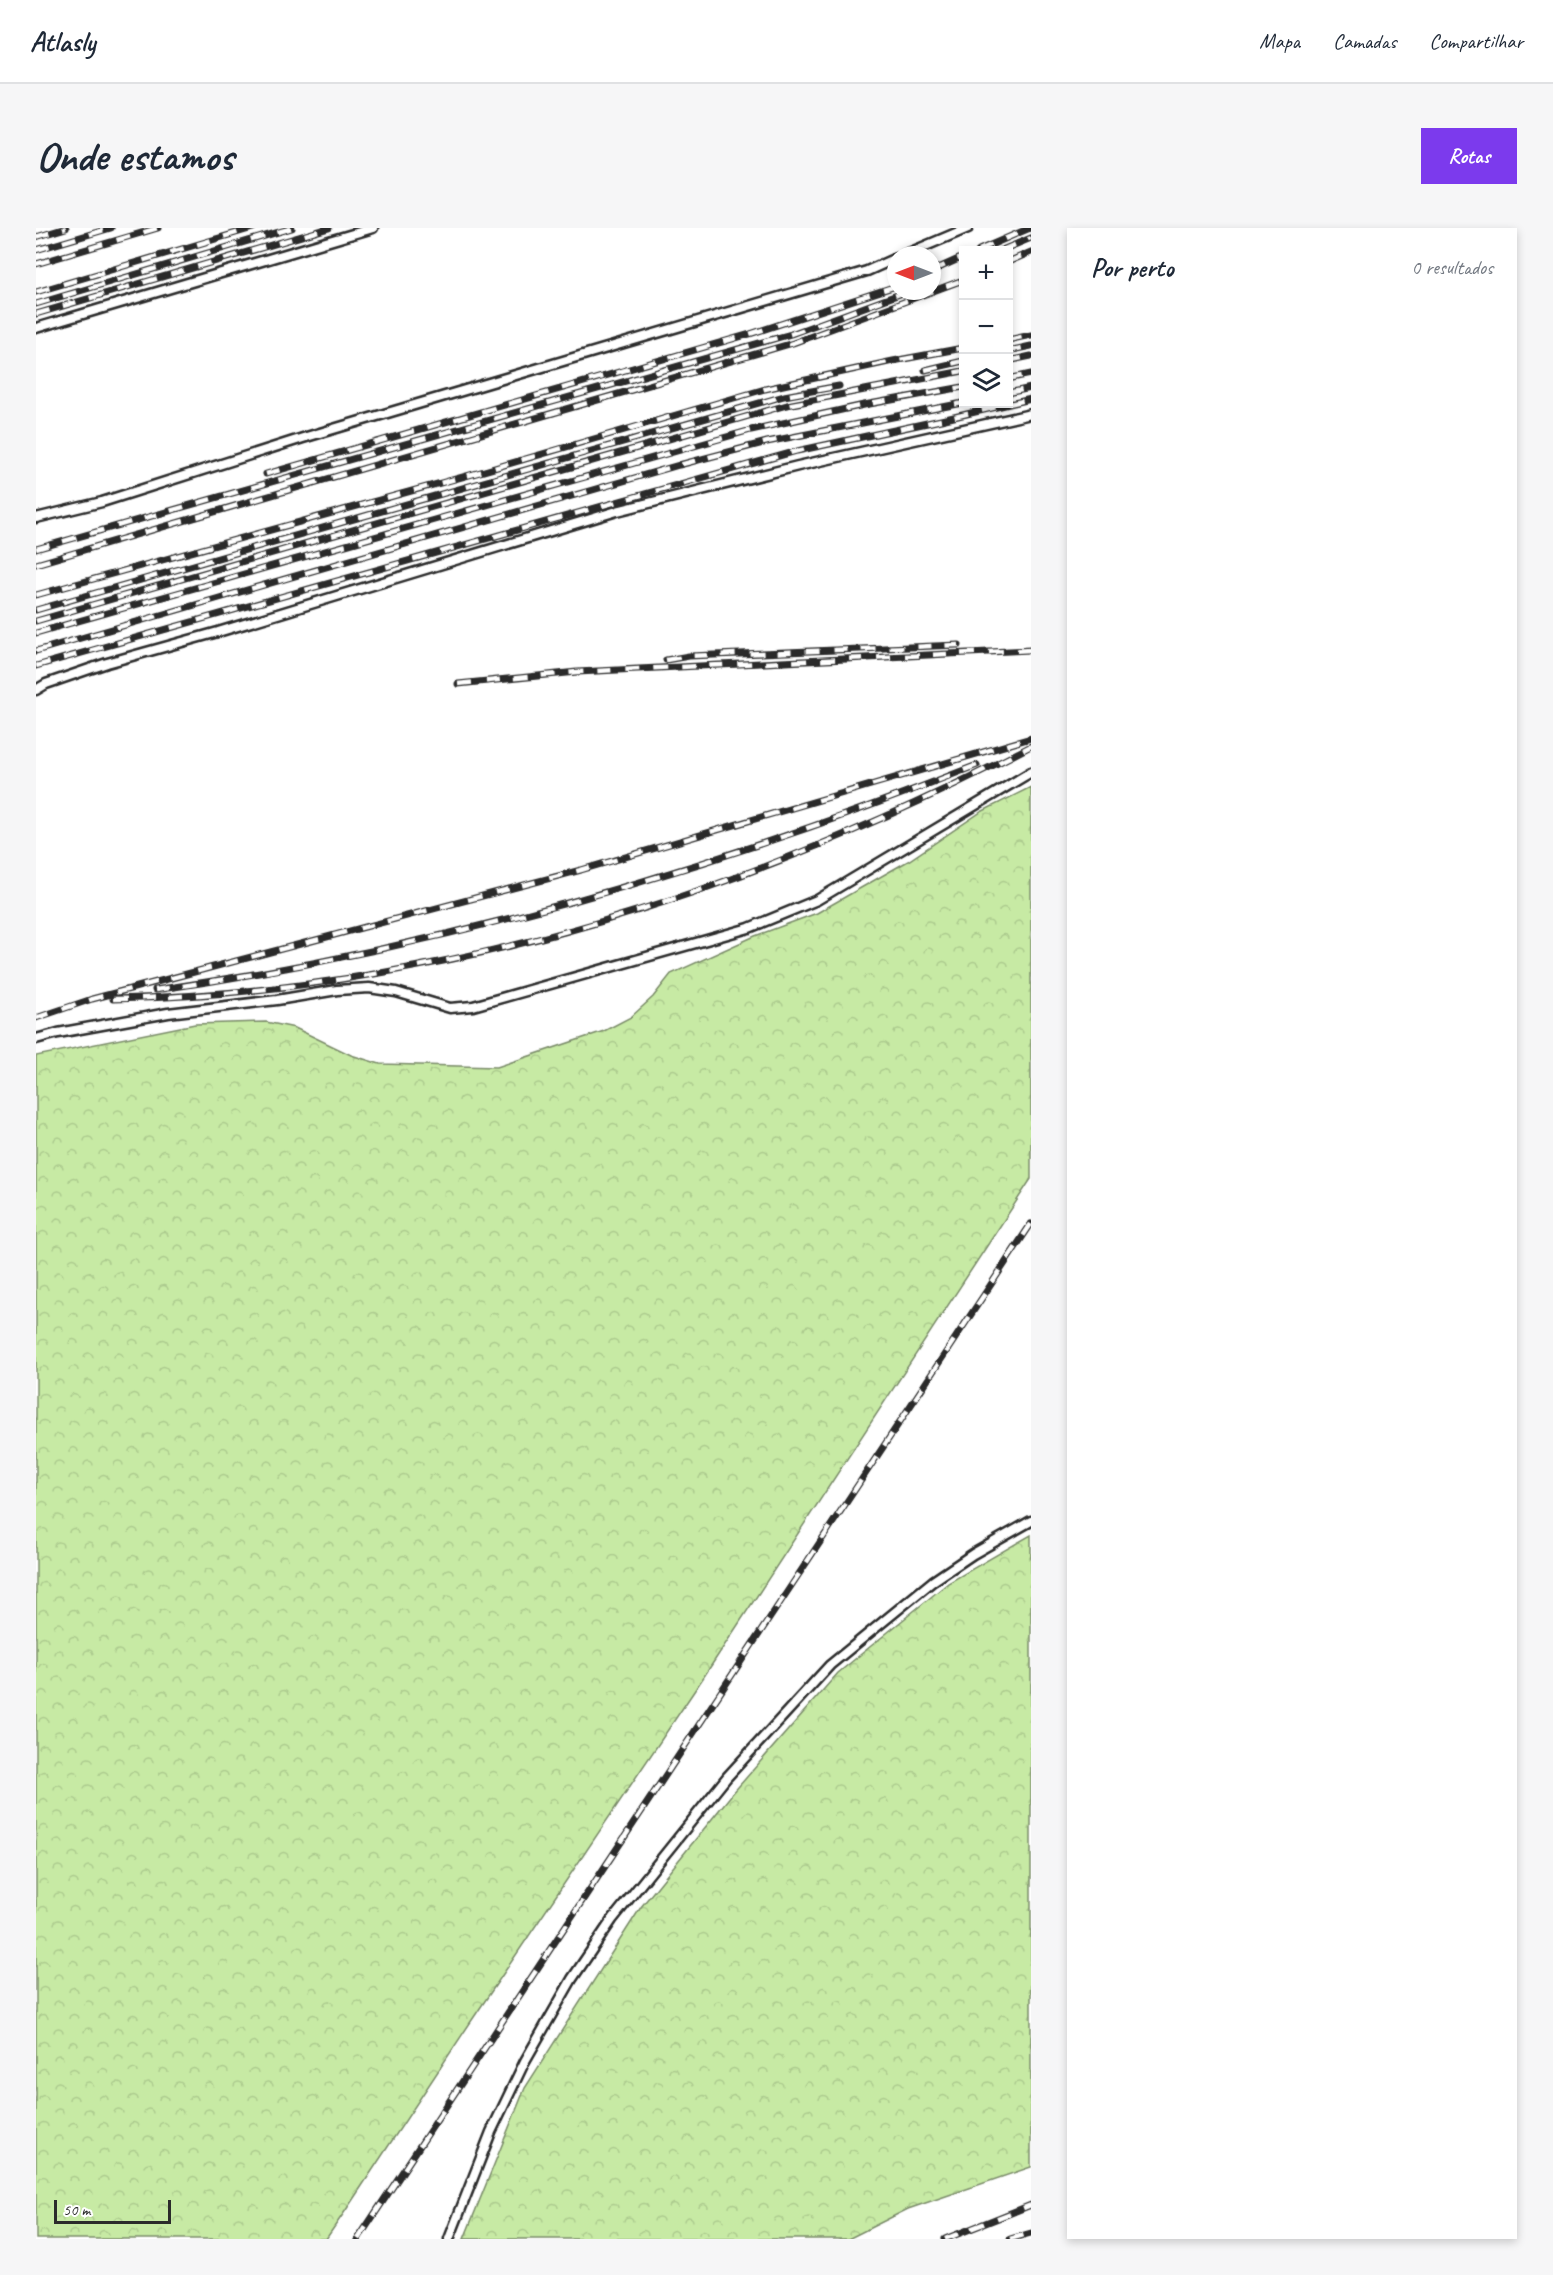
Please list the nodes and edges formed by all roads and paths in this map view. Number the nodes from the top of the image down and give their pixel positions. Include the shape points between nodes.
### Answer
1 (373, 228) edge
2 (968, 228) edge
3 (925, 246) edge
4 (887, 262) edge
5 (36, 328) edge
6 (1031, 414) edge
7 (36, 518) edge
8 (36, 690) edge
9 (1031, 772) edge
10 (36, 1039) edge
11 (1031, 1521) edge
12 (451, 2239) edge

1 - 5 lane
2 - 3 lane
4 - 7 lane via 102,502
6 - 8 lane via 616,511 107,663
9 - 10 lane via 817,900 749,928 473,1006 450,1008 369,988 337,990 168,1013
11 - 12 lane via 933,1581 830,1665 727,1777 612,1920 572,1979 525,2061 491,2132

